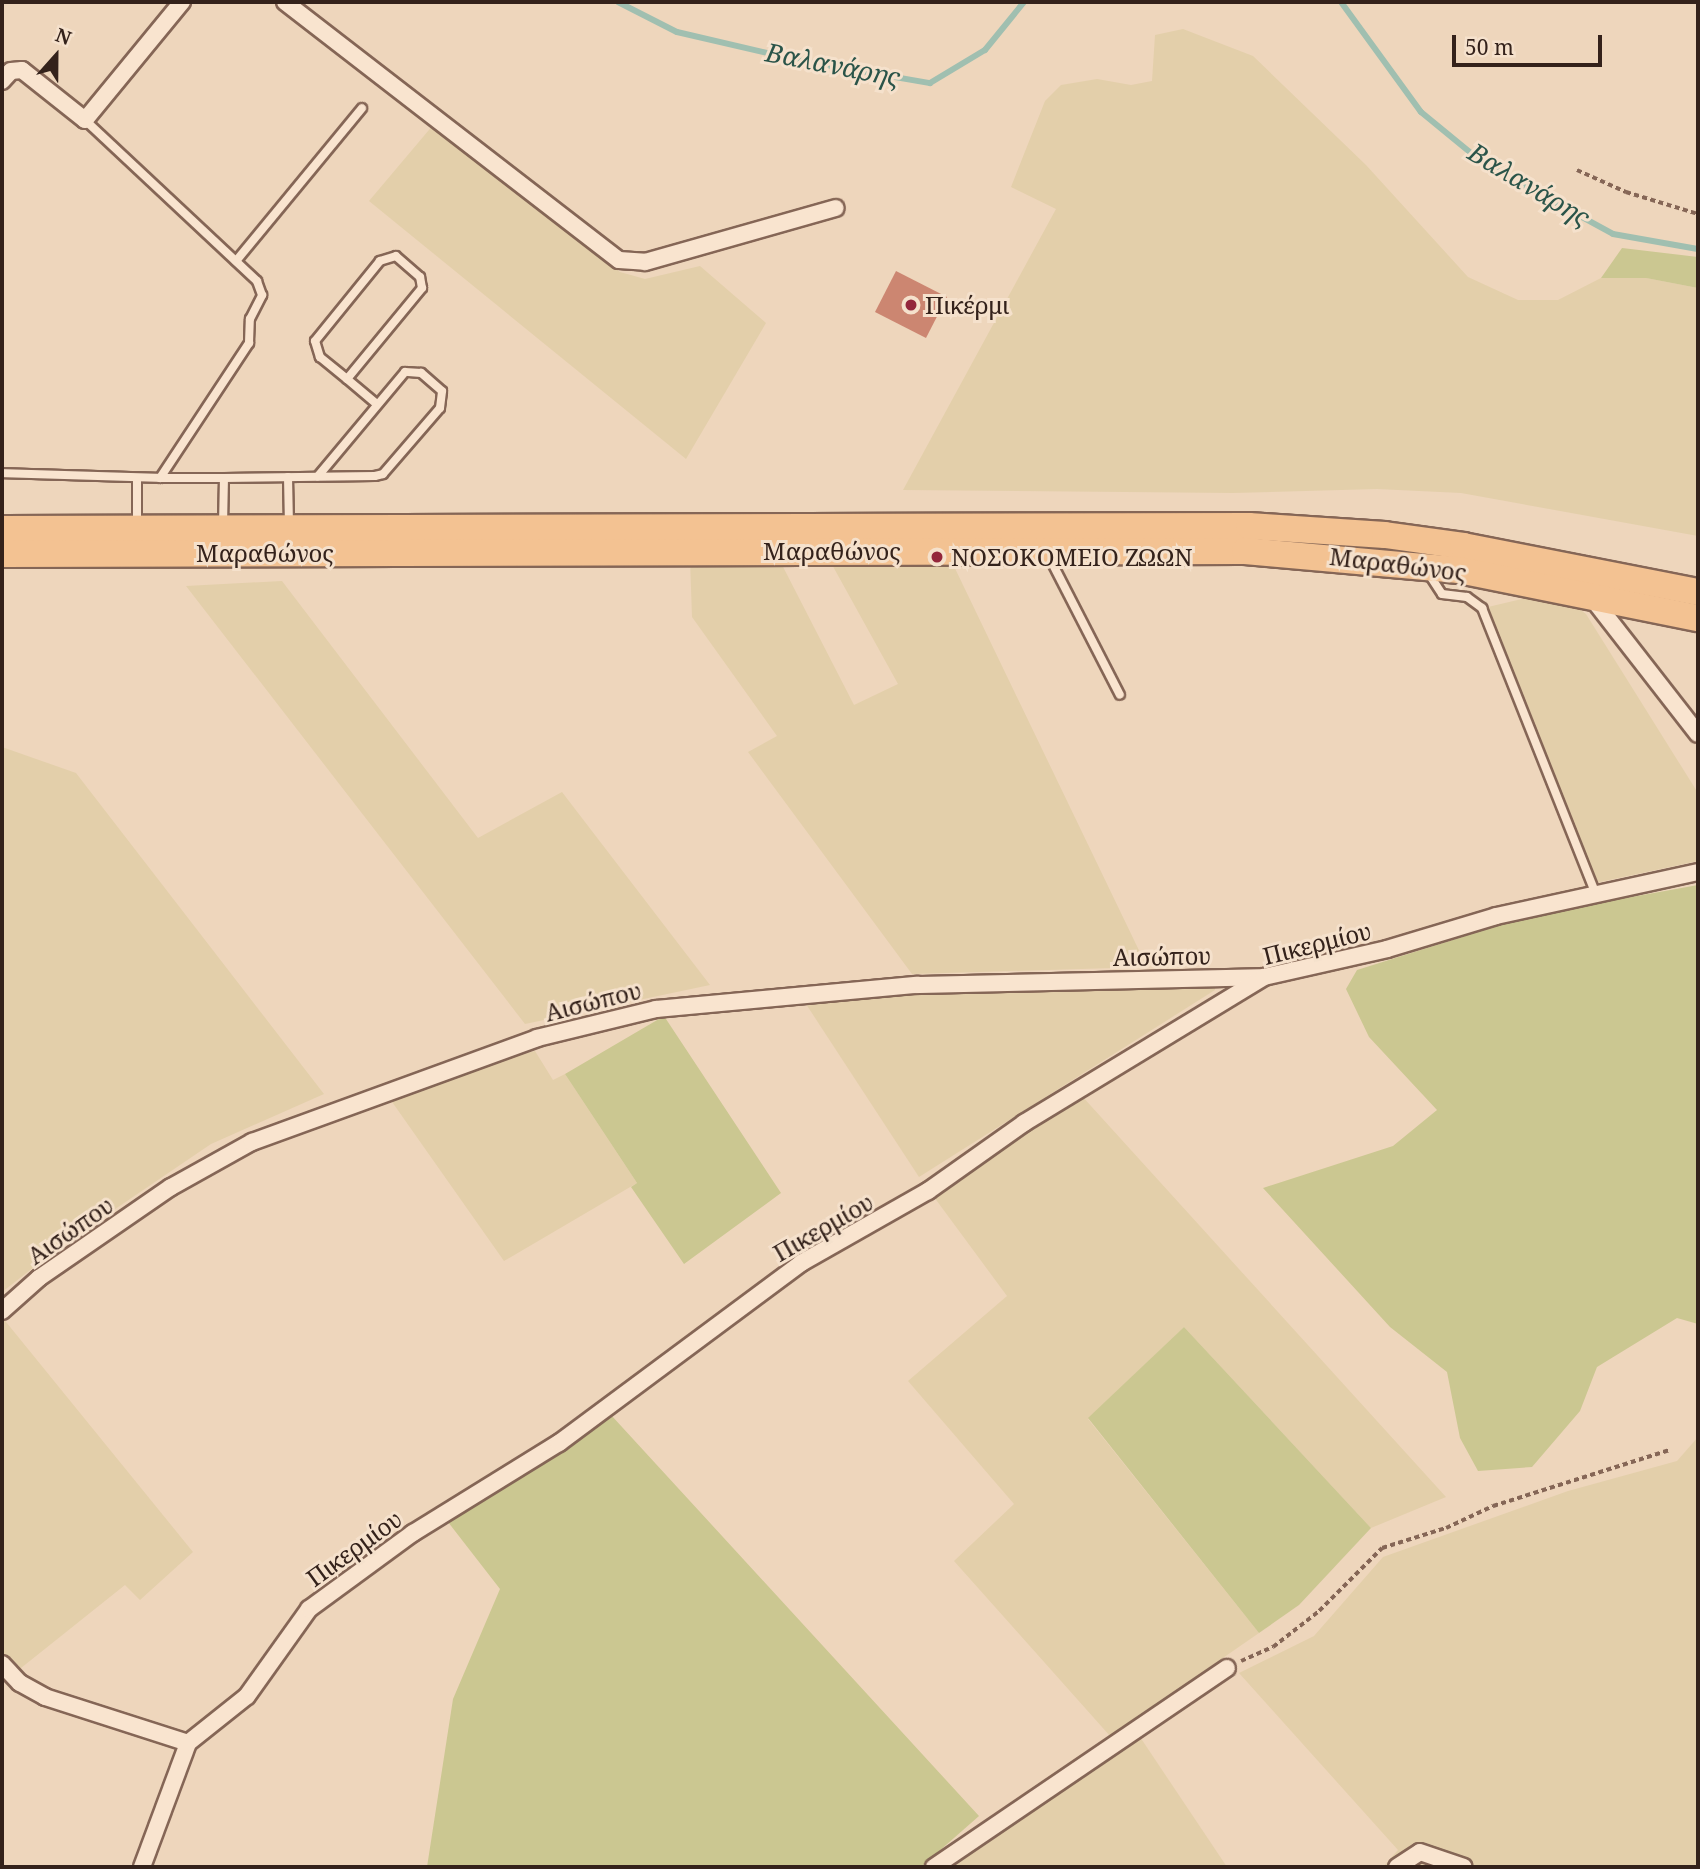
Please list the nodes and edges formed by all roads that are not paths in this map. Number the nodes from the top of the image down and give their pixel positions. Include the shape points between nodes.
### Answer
1 (182, 2) edge
2 (285, 2) edge
3 (4, 79) edge
4 (362, 108) dead end
5 (85, 120) junction
6 (836, 208) dead end
7 (236, 261) junction
8 (347, 379) junction
9 (377, 404) junction
10 (2, 472) edge
11 (318, 476) junction
12 (288, 477) junction
13 (160, 478) junction
14 (224, 478) junction
15 (137, 479) junction
16 (137, 528) junction
17 (223, 528) junction
18 (289, 528) junction
19 (2, 529) edge
20 (1047, 550) junction
21 (2, 554) edge
22 (1427, 566) junction
23 (1698, 592) edge
24 (1590, 594) junction
25 (1689, 619) edge
26 (1119, 695) dead end
27 (1698, 734) edge
28 (1698, 872) edge
29 (1595, 892) junction
30 (1264, 977) junction
31 (2, 1311) edge
32 (2, 1664) edge
33 (1227, 1668) road end
34 (188, 1743) junction
35 (142, 1867) edge
36 (934, 1867) edge
37 (1397, 1867) edge
38 (1464, 1867) edge

1 - 5 street
2 - 6 street via 619,260 645,262
3 - 5 street via 17,69 28,73
4 - 7 lane
5 - 7 lane
7 - 13 lane via 262,290 250,319 251,338
8 - 8 lane via 316,352 315,341 380,261 396,257 421,277 422,288
8 - 9 lane
9 - 11 lane
9 - 11 lane via 410,370 438,386 444,396 440,408 383,474
10 - 15 lane
11 - 12 lane
12 - 14 lane
12 - 18 lane
13 - 14 lane
13 - 15 lane
14 - 17 lane
15 - 16 lane
16 - 17 main road, Μαραθώνος
16 - 19 main road, Μαραθώνος
17 - 18 main road, Μαραθώνος
18 - 23 main road, Μαραθώνος via 1291,528 1474,548
20 - 21 main road, Μαραθώνος
20 - 22 main road, Μαραθώνος via 1268,552
20 - 26 lane
22 - 24 main road, Μαραθώνος
22 - 29 lane via 1431,584 1442,594 1467,597 1482,608
24 - 25 main road, Μαραθώνος
24 - 27 street
28 - 29 street, Πικερμίου
29 - 30 street, Πικερμίου
30 - 31 street, Αισώπου via 891,988 656,1009 537,1038 252,1143 171,1187 39,1278
30 - 34 street, Πικερμίου via 1024,1123 928,1191 801,1263 559,1443 413,1533 309,1609 247,1696
32 - 34 street via 20,1683 45,1697
33 - 36 street
34 - 35 street
37 - 38 street via 1420,1852

